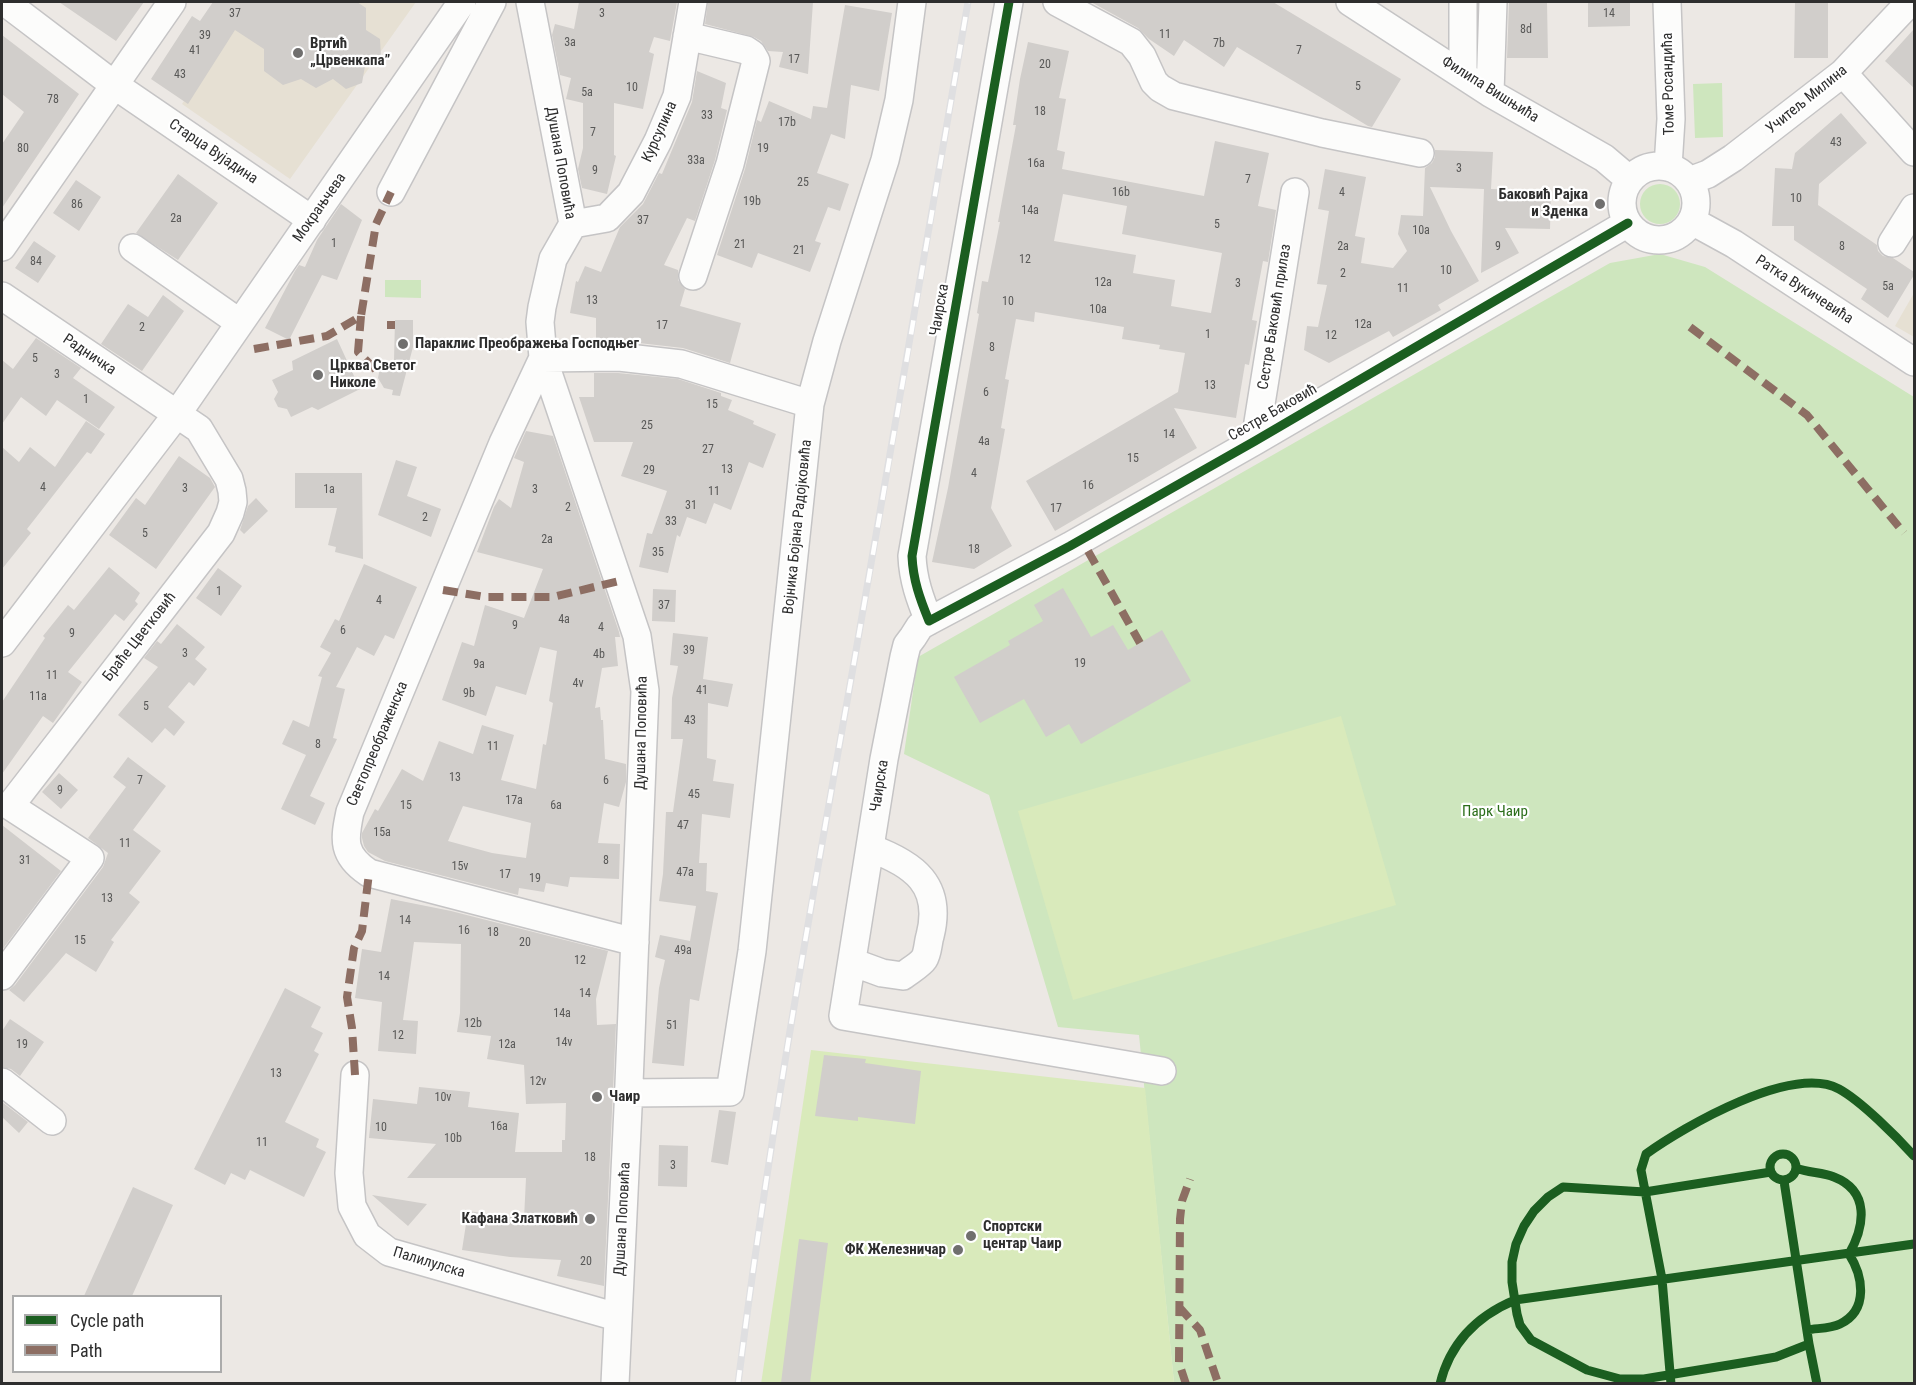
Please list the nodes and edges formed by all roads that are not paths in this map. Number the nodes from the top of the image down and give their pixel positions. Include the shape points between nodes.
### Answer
1 (5, 2) edge
2 (172, 2) edge
3 (462, 2) edge
4 (492, 2) edge
5 (530, 2) edge
6 (693, 2) edge
7 (912, 2) edge
8 (1009, 2) edge
9 (1058, 2) edge
10 (1350, 2) edge
11 (1462, 2) edge
12 (1493, 2) edge
13 (1667, 2) edge
14 (1910, 2) edge
15 (687, 36) junction
16 (1843, 73) junction
17 (1463, 74) junction
18 (113, 84) junction
19 (1490, 93) junction
20 (1914, 152) edge
21 (1420, 153) dead end
22 (1678, 174) junction
23 (1630, 180) junction
24 (391, 192) dead end
25 (1295, 192) dead end
26 (1914, 208) edge
27 (312, 220) junction
28 (1692, 221) junction
29 (1628, 223) junction
30 (573, 224) junction
31 (1892, 243) dead end
32 (2, 247) edge
33 (133, 248) dead end
34 (693, 276) dead end
35 (145, 277) dead end
36 (2, 296) edge
37 (235, 330) junction
38 (543, 358) junction
39 (1914, 362) edge
40 (810, 404) junction
41 (177, 414) junction
42 (1255, 441) junction
43 (929, 621) junction
44 (2, 643) edge
45 (6, 803) edge
46 (870, 848) junction
47 (635, 942) junction
48 (852, 962) junction
49 (2, 976) edge
50 (1162, 1071) dead end
51 (355, 1075) dead end
52 (2, 1082) edge
53 (629, 1093) junction
54 (51, 1121) dead end
55 (617, 1317) junction
56 (615, 1383) edge

1 - 18 street, Старца Вујадина
2 - 18 street
3 - 27 street, Мокрањчева
4 - 24 street
5 - 30 street, Душана Поповића
6 - 15 street, Курсулина
7 - 40 street, Војника Бојана Радојковића via 899,100 885,160
8 - 43 street, Чаирска via 912,556 917,593
9 - 21 street via 1131,42 1154,82 1174,96
10 - 17 street, Филипа Вишњића
11 - 17 street
12 - 19 street
13 - 22 street, Томе Росандића via 1671,119
14 - 16 street, Учитељ Милина
15 - 30 street, Курсулина via 677,96 631,193 607,218
15 - 34 street via 746,50 756,61 730,164
16 - 20 street
16 - 22 street, Учитељ Милина via 1707,174
17 - 19 street, Филипа Вишњића
18 - 27 street, Старца Вујадина
18 - 32 street
19 - 23 street, Филипа Вишњића via 1604,158
22 - 23 street via 1657,166
22 - 28 street via 1697,201
23 - 29 street via 1622,201
25 - 42 street, Сестре Баковић прилаз
26 - 31 street
27 - 37 street, Мокрањчева
28 - 29 street via 1677,236 1655,241 1635,232
28 - 39 street, Ратка Вукичевића via 1734,244
29 - 42 street, Сестре Баковић
30 - 38 street, Душана Поповића via 553,259 542,307
33 - 37 street
35 - 37 street
36 - 41 street, Радничка
37 - 41 street, Мокрањчева
38 - 40 street via 618,357 681,364
38 - 47 street, Душана Поповића via 637,636 643,667
38 - 47 street, Светопреображенска via 503,443 350,812 347,850 356,864 369,873
40 - 53 street, Војника Бојана Радојковића via 752,951 730,1092
41 - 44 street, Мокрањчева
41 - 45 street, Браће Цветковић via 200,429 229,479 233,502 230,513 221,533
42 - 43 street, Сестре Баковић
43 - 46 street, Чаирска via 920,626 907,645
45 - 49 street, Браће Цветковић via 90,858
46 - 48 street, Чаирска
46 - 48 street via 897,858 915,872 931,893 935,919 924,959 903,976
47 - 53 street, Душана Поповића
48 - 50 street, Чаирска via 843,1016
51 - 55 street, Палилулска via 349,1173 352,1206 367,1235 389,1252
52 - 54 street
53 - 55 street, Душана Поповића
55 - 56 street, Душана Поповића

